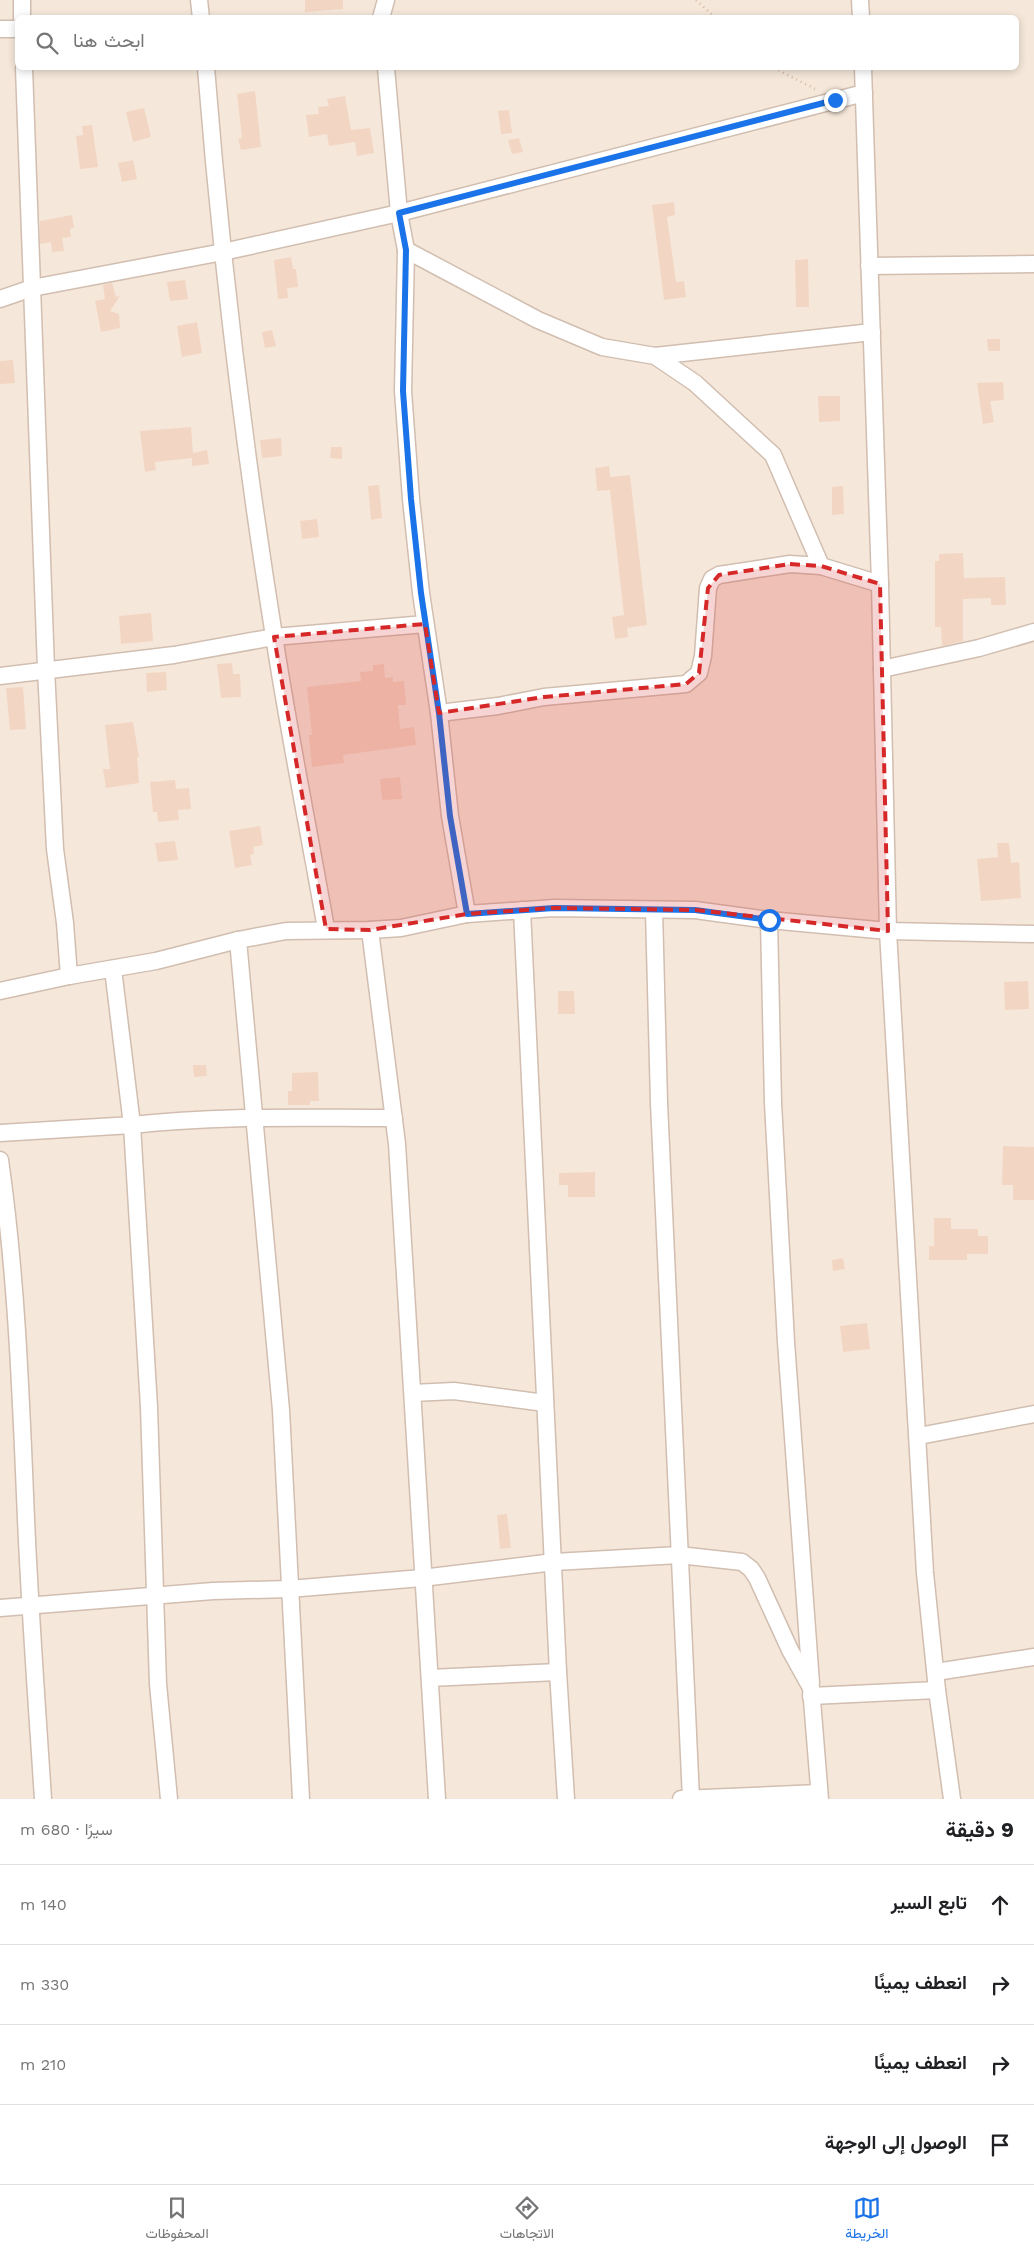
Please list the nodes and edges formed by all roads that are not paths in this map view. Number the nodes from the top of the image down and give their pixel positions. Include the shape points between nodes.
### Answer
1 (22, 0) edge
2 (199, 0) edge
3 (386, 0) edge
4 (860, 0) edge
5 (22, 15) edge
6 (201, 15) edge
7 (382, 15) edge
8 (861, 15) edge
9 (0, 29) edge
10 (15, 29) edge
11 (24, 70) edge
12 (206, 70) edge
13 (386, 70) edge
14 (863, 70) edge
15 (864, 93) junction
16 (399, 213) junction
17 (406, 250) junction
18 (222, 252) junction
19 (1034, 264) edge
20 (869, 266) junction
21 (32, 288) junction
22 (0, 299) edge
23 (872, 332) junction
24 (655, 356) junction
25 (821, 566) junction
26 (880, 584) junction
27 (426, 624) junction
28 (274, 637) junction
29 (1034, 637) edge
30 (46, 669) junction
31 (882, 669) junction
32 (0, 676) edge
33 (439, 713) junction
34 (522, 910) junction
35 (654, 910) junction
36 (467, 914) junction
37 (769, 920) junction
38 (326, 929) junction
39 (370, 930) junction
40 (888, 930) junction
41 (1034, 934) edge
42 (238, 940) junction
43 (113, 969) junction
44 (69, 976) junction
45 (0, 991) edge
46 (255, 1117) junction
47 (394, 1118) junction
48 (132, 1125) junction
49 (0, 1132) edge
50 (0, 1160) edge
51 (413, 1393) junction
52 (546, 1403) junction
53 (1034, 1414) edge
54 (918, 1436) junction
55 (679, 1555) junction
56 (554, 1562) junction
57 (422, 1578) junction
58 (289, 1589) junction
59 (153, 1596) junction
60 (30, 1605) junction
61 (0, 1608) edge
62 (1034, 1657) edge
63 (558, 1672) junction
64 (936, 1672) junction
65 (430, 1678) junction
66 (937, 1690) junction
67 (811, 1692) junction
68 (819, 1796) edge
69 (43, 1799) edge
70 (169, 1799) edge
71 (301, 1799) edge
72 (437, 1799) edge
73 (566, 1799) edge
74 (688, 1799) edge
75 (952, 1799) edge

1 - 5 street
2 - 6 street
3 - 7 street
4 - 8 street
9 - 10 street
11 - 21 street
12 - 18 street
13 - 16 street
14 - 15 street
15 - 16 street
15 - 20 street
16 - 17 street
16 - 18 street
17 - 24 street via 538,320 602,346
17 - 27 street via 403,391 411,499
18 - 21 street
18 - 28 street
19 - 20 street
20 - 23 street
21 - 22 street
21 - 30 street
23 - 24 street
23 - 26 street
24 - 25 street via 695,382 773,455
25 - 26 street
25 - 33 street via 790,564 719,575 712,579 708,588 703,656 698,673 686,684 544,697
26 - 31 street
27 - 28 street
27 - 33 street
28 - 30 street via 174,655
28 - 38 street
29 - 31 street
30 - 32 street
30 - 44 street via 55,849
31 - 40 street
33 - 36 street via 450,816
34 - 35 street
34 - 36 street
34 - 52 street
35 - 37 street via 695,910
35 - 55 street
36 - 39 street via 401,928
37 - 40 street
37 - 67 street via 773,1102 785,1333
38 - 39 street
38 - 42 street via 286,931
39 - 47 street
40 - 41 street
40 - 54 street
42 - 43 street
42 - 46 street
43 - 44 street
43 - 48 street
44 - 45 street
46 - 47 street
46 - 48 street
46 - 58 street via 280,1410
47 - 51 street
48 - 49 street
48 - 59 street via 148,1407
50 - 60 street via 9,1220
51 - 52 street via 454,1391
51 - 57 street
52 - 56 street
53 - 54 street
54 - 64 street via 925,1573
55 - 56 street
55 - 67 street via 742,1562 751,1569
55 - 74 street
56 - 57 street
56 - 63 street
57 - 58 street
57 - 65 street
58 - 59 street
58 - 71 street
59 - 60 street
59 - 70 street
60 - 61 street
60 - 69 street
62 - 64 street
63 - 65 street
63 - 73 street
64 - 66 street
65 - 72 street
66 - 67 street
66 - 75 street
67 - 68 street
68 - 74 street

